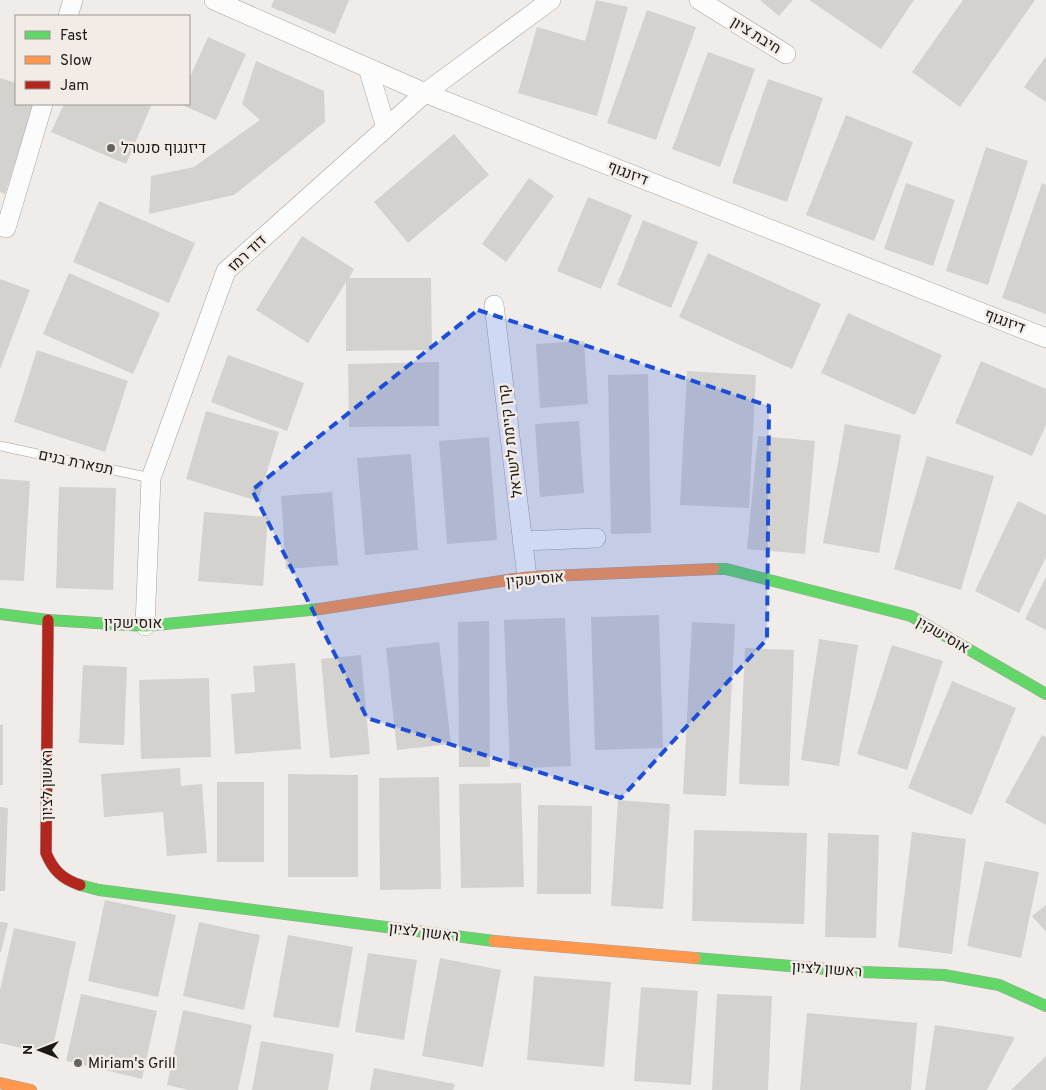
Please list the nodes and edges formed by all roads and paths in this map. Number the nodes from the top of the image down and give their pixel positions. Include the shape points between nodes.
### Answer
1 (73, 0) edge
2 (214, 0) edge
3 (551, 0) edge
4 (699, 0) edge
5 (68, 15) edge
6 (786, 54) dead end
7 (368, 68) junction
8 (425, 93) junction
9 (42, 105) edge
10 (386, 128) junction
11 (0, 226) edge
12 (494, 305) dead end
13 (1046, 338) edge
14 (0, 446) edge
15 (151, 478) junction
16 (596, 538) dead end
17 (522, 541) junction
18 (527, 577) junction
19 (0, 614) edge
20 (48, 620) junction
21 (145, 626) junction
22 (1046, 694) edge
23 (1046, 1006) edge
24 (0, 1083) edge
25 (32, 1090) edge

1 - 5 street
2 - 7 street, דיזנגוף
3 - 8 street, דוד רמז
4 - 6 street, חיבת ציון
7 - 8 street, דיזנגוף
7 - 10 street
8 - 10 street, דוד רמז
8 - 13 street, דיזנגוף
9 - 11 street via 6,228
10 - 15 street, דוד רמז via 226,271
12 - 17 street, קרן קיימת לישראל
14 - 15 lane, תפארת בנים
15 - 21 street, דוד רמז
16 - 17 street
17 - 18 street, קרן קיימת לישראל
18 - 21 street, אוסישקין via 323,609
18 - 22 street, אוסישקין via 726,569 911,616
19 - 20 street, אוסישקין
20 - 21 street, אוסישקין
20 - 23 street, ראשון לציון via 46,854 50,866 61,877 76,884 99,890 528,946 862,972 944,975 999,985
24 - 25 street

